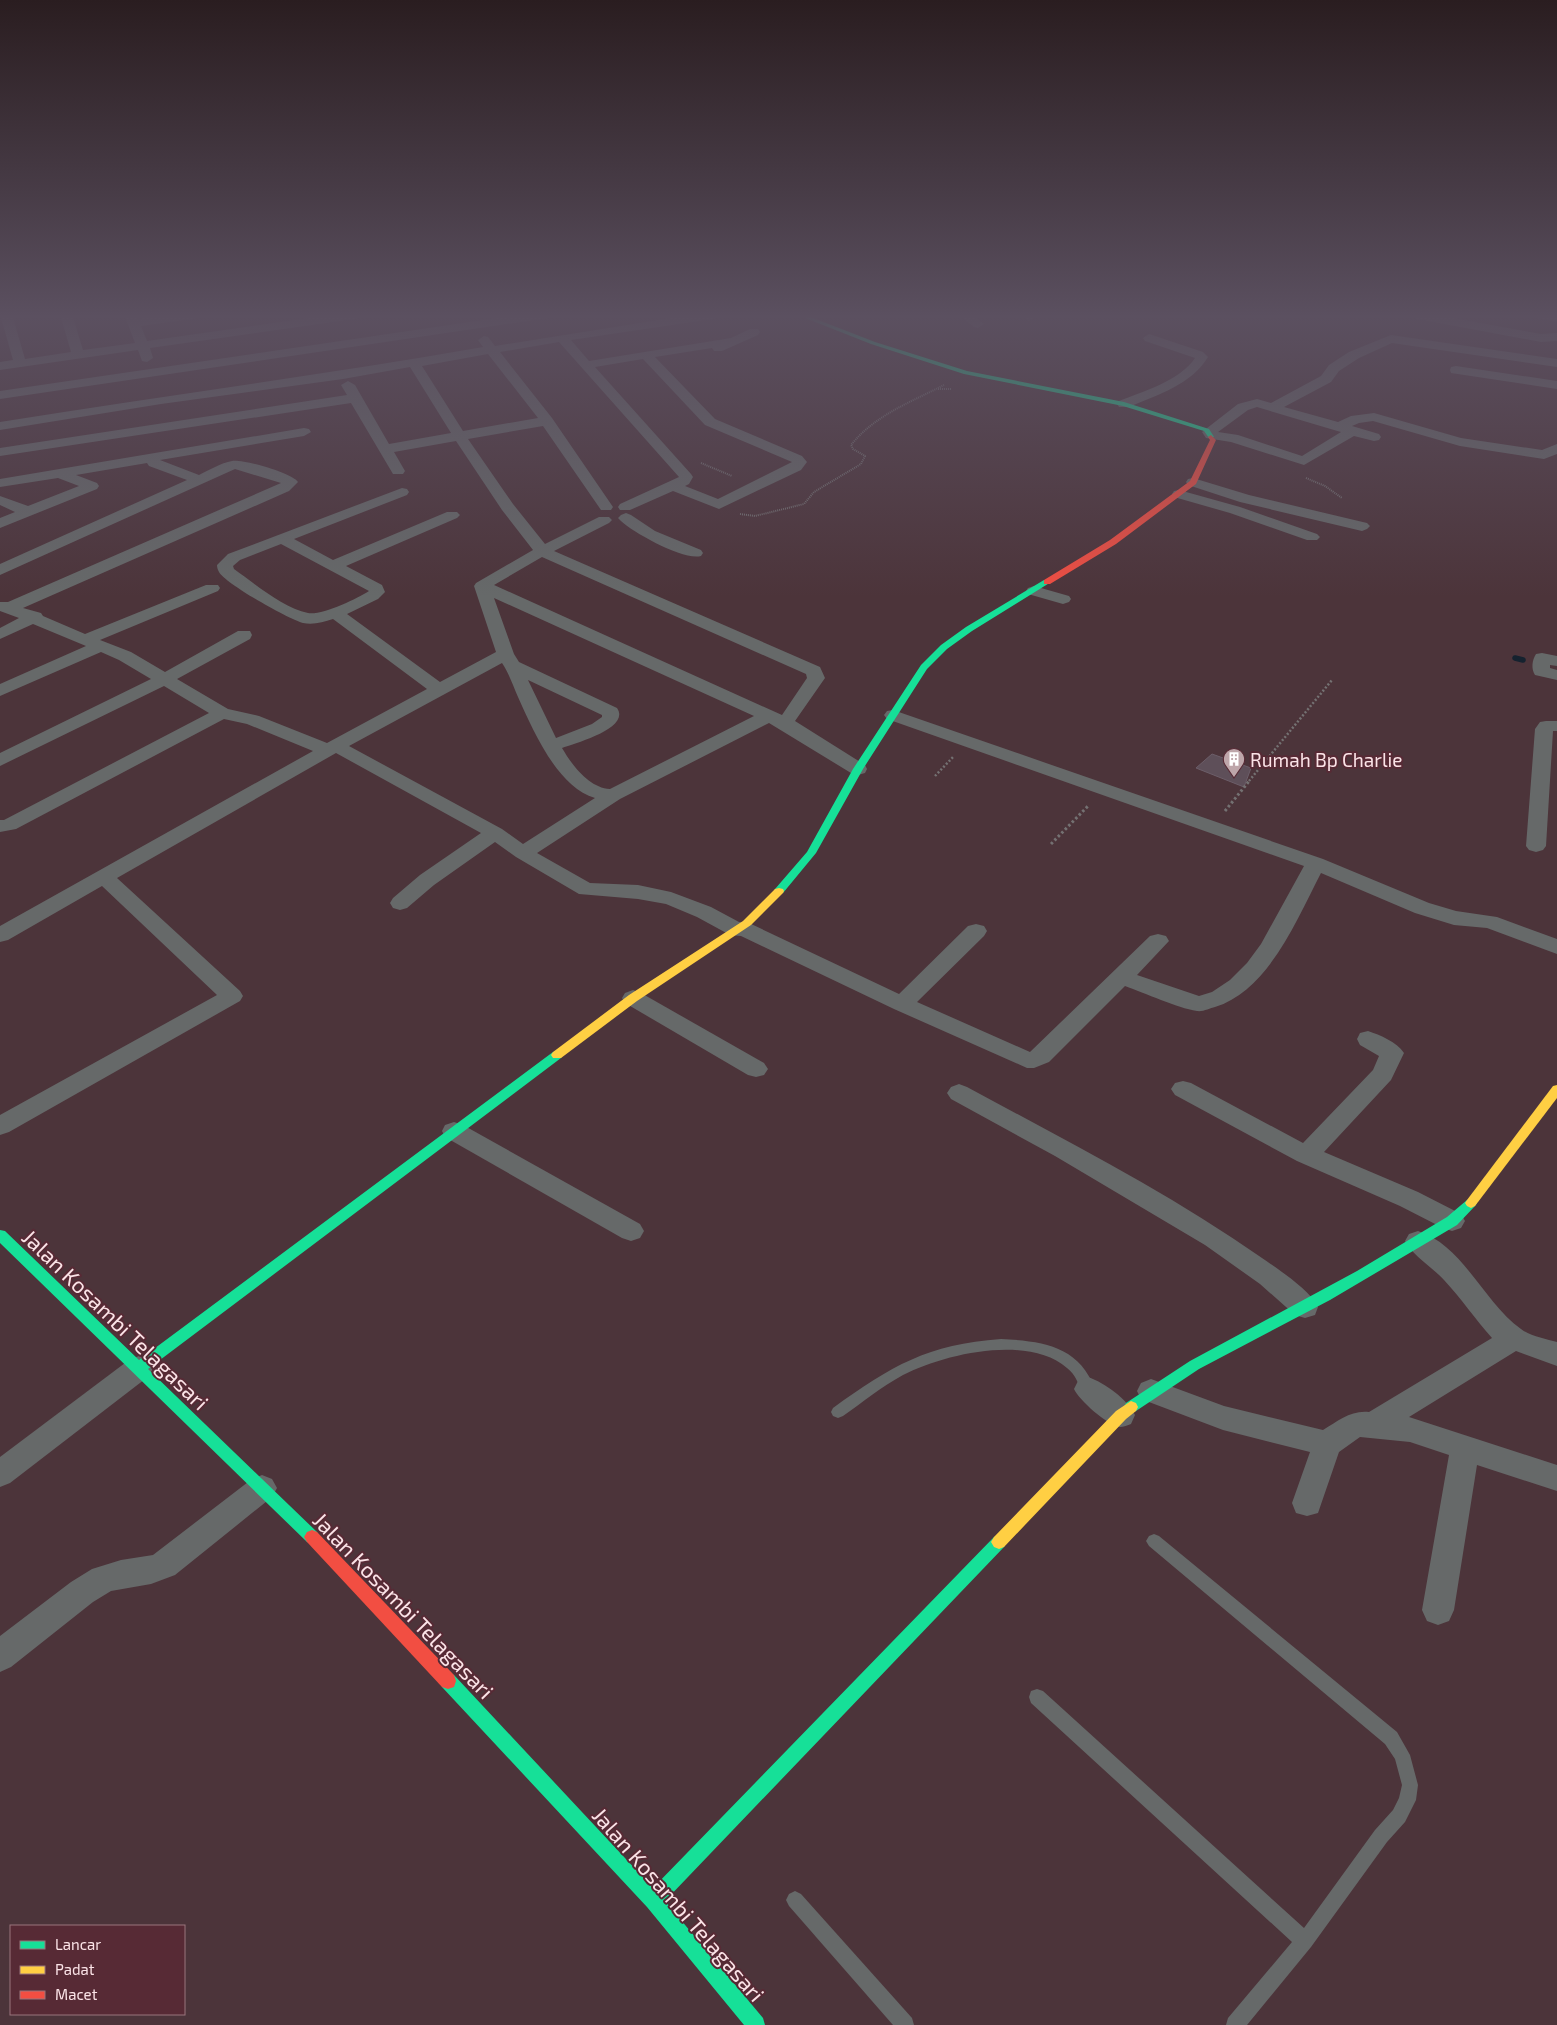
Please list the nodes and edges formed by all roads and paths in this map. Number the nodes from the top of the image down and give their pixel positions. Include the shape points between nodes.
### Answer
1 (68, 408) edge
2 (163, 408) edge
3 (285, 408) edge
4 (361, 408) edge
5 (443, 408) edge
6 (537, 408) edge
7 (624, 408) edge
8 (697, 408) edge
9 (902, 408) edge
10 (1139, 408) edge
11 (1244, 408) edge
12 (1278, 408) edge
13 (547, 421) junction
14 (0, 426) edge
15 (169, 426) junction
16 (1346, 429) junction
17 (303, 431) dead end
18 (1210, 433) junction
19 (460, 436) junction
20 (1374, 437) dead end
21 (658, 447) junction
22 (1557, 448) edge
23 (385, 449) junction
24 (0, 452) edge
25 (175, 452) junction
26 (150, 460) junction
27 (1304, 461) junction
28 (398, 470) dead end
29 (59, 473) junction
30 (200, 480) junction
31 (1193, 482) junction
32 (0, 483) edge
33 (755, 485) junction
34 (92, 486) junction
35 (673, 486) junction
36 (402, 492) dead end
37 (1179, 494) junction
38 (1342, 498) dead end
39 (0, 500) edge
40 (719, 505) junction
41 (27, 511) junction
42 (605, 513) junction
43 (625, 513) junction
44 (452, 515) dead end
45 (0, 523) edge
46 (1362, 526) dead end
47 (1312, 537) dead end
48 (282, 538) junction
49 (543, 552) junction
50 (696, 553) dead end
51 (334, 565) junction
52 (0, 570) edge
53 (482, 586) junction
54 (212, 588) dead end
55 (1034, 590) junction
56 (1063, 599) dead end
57 (5, 606) edge
58 (334, 612) junction
59 (35, 617) junction
60 (0, 634) edge
61 (244, 635) dead end
62 (93, 643) junction
63 (509, 660) junction
64 (1557, 661) edge
65 (1557, 675) edge
66 (165, 679) junction
67 (1332, 680) dead end
68 (440, 690) junction
69 (0, 691) edge
70 (222, 713) junction
71 (893, 715) junction
72 (777, 720) junction
73 (1557, 726) edge
74 (551, 746) junction
75 (332, 748) junction
76 (0, 760) edge
77 (858, 769) junction
78 (1106, 789) junction
79 (613, 795) junction
80 (0, 826) edge
81 (1211, 826) junction
82 (496, 833) junction
83 (1051, 844) dead end
84 (1536, 846) dead end
85 (523, 853) junction
86 (1316, 863) junction
87 (103, 876) junction
88 (400, 902) dead end
89 (739, 929) junction
90 (976, 931) dead end
91 (0, 935) edge
92 (1158, 941) dead end
93 (1557, 947) edge
94 (1121, 977) junction
95 (633, 998) junction
96 (902, 1004) junction
97 (1368, 1039) dead end
98 (756, 1069) dead end
99 (1183, 1090) dead end
100 (1557, 1091) edge
101 (959, 1093) dead end
102 (0, 1126) edge
103 (454, 1131) junction
104 (1306, 1154) junction
105 (1452, 1221) junction
106 (631, 1231) dead end
107 (0, 1235) edge
108 (1418, 1241) junction
109 (1305, 1307) junction
110 (1513, 1339) junction
111 (1557, 1354) edge
112 (139, 1368) junction
113 (1088, 1389) joint
114 (1151, 1391) junction
115 (838, 1412) dead end
116 (1122, 1415) junction
117 (1373, 1425) junction
118 (1327, 1444) junction
119 (1465, 1448) junction
120 (0, 1474) edge
121 (1557, 1478) edge
122 (262, 1488) junction
123 (1307, 1503) dead end
124 (1154, 1541) dead end
125 (1438, 1610) dead end
126 (0, 1656) edge
127 (1037, 1697) dead end
128 (795, 1900) dead end
129 (653, 1901) junction
130 (1305, 1941) junction
131 (756, 2025) edge
132 (905, 2025) edge
133 (1235, 2025) edge

1 - 14 street
2 - 15 street
3 - 15 street
4 - 23 street
5 - 19 street
6 - 13 street
7 - 21 street
8 - 33 street via 710,422 800,461 796,467
9 - 40 path via 870,426 851,445 865,456 861,464 814,492 802,506 752,517
10 - 18 street
11 - 18 street
12 - 16 street
13 - 19 street
13 - 42 street
15 - 24 street
15 - 25 street
16 - 20 street
16 - 22 street via 1356,420 1374,417 1460,442 1544,455
16 - 27 street
17 - 25 street
18 - 27 street
18 - 31 street via 1212,442
19 - 23 street
19 - 49 street
21 - 33 path
21 - 35 street via 686,477 684,482
23 - 28 street
25 - 26 street
26 - 29 street
26 - 30 street
26 - 34 street
27 - 38 path via 1293,470 1295,474 1325,486
29 - 32 street
29 - 34 street
30 - 52 street
30 - 57 street via 238,465 291,482 284,488
31 - 37 street
31 - 46 street via 1245,499
33 - 40 street
34 - 41 street
35 - 40 street
35 - 43 street
36 - 48 street
37 - 47 street
37 - 55 street via 1127,533
39 - 41 street
41 - 45 street
42 - 43 street
42 - 49 street
43 - 50 street via 633,525
44 - 51 street
48 - 51 street
48 - 58 street via 234,557 224,565 226,571 290,614 313,619
49 - 53 street
49 - 72 street via 814,671 816,678
51 - 58 street via 376,588 377,592
53 - 63 street
53 - 72 street
54 - 62 street
55 - 56 street
55 - 71 street via 944,647 924,668
57 - 59 street
58 - 68 street
59 - 60 street
59 - 62 street
61 - 66 street
62 - 66 street via 125,656
62 - 69 street
63 - 68 street
63 - 74 street
63 - 74 street via 611,712 611,719 598,728
64 - 65 street via 1542,658 1541,670
66 - 70 street
66 - 76 street
67 - 81 path
68 - 75 street
70 - 75 street via 253,720
70 - 80 street via 9,825
71 - 77 street
71 - 78 street
72 - 77 street
72 - 79 street
73 - 84 street via 1548,726 1544,730
74 - 79 street via 582,784 599,794
75 - 82 street
75 - 87 street
77 - 89 street via 799,870
78 - 81 street
78 - 83 path
79 - 85 street
81 - 86 street
82 - 85 street
82 - 88 street via 426,880
85 - 89 street via 586,889 638,892 671,899
86 - 93 street via 1422,908 1458,919 1490,922
86 - 94 street via 1263,960 1228,994 1199,1004
87 - 91 street
87 - 102 street via 232,996
89 - 95 street
89 - 96 street
90 - 96 street
92 - 94 street
94 - 96 street via 1034,1060 1027,1060
95 - 98 street
95 - 103 street
97 - 104 street via 1392,1053 1383,1074
99 - 104 street
100 - 105 street via 1465,1210
101 - 109 street via 1214,1238
103 - 106 street
103 - 112 street
104 - 105 street
105 - 108 street
107 - 112 street, Jalan Kosambi Telagasari
108 - 109 street
108 - 110 street via 1455,1274
109 - 114 street
110 - 111 street
110 - 117 street
112 - 120 street
112 - 122 street, Jalan Kosambi Telagasari
113 - 115 lane via 1078,1369 1059,1354 1027,1346 973,1346 916,1363 882,1380
113 - 116 street
114 - 116 street
114 - 118 street via 1224,1418
116 - 129 street
117 - 118 street via 1353,1426
117 - 119 street via 1410,1430
118 - 123 street
119 - 121 street
119 - 125 street
122 - 126 street via 164,1565 103,1579
122 - 129 street, Jalan Kosambi Telagasari via 453,1685
124 - 130 lane via 1379,1726 1402,1755 1410,1785 1399,1816
127 - 130 lane
128 - 132 lane
129 - 131 street, Jalan Kosambi Telagasari
130 - 133 lane

